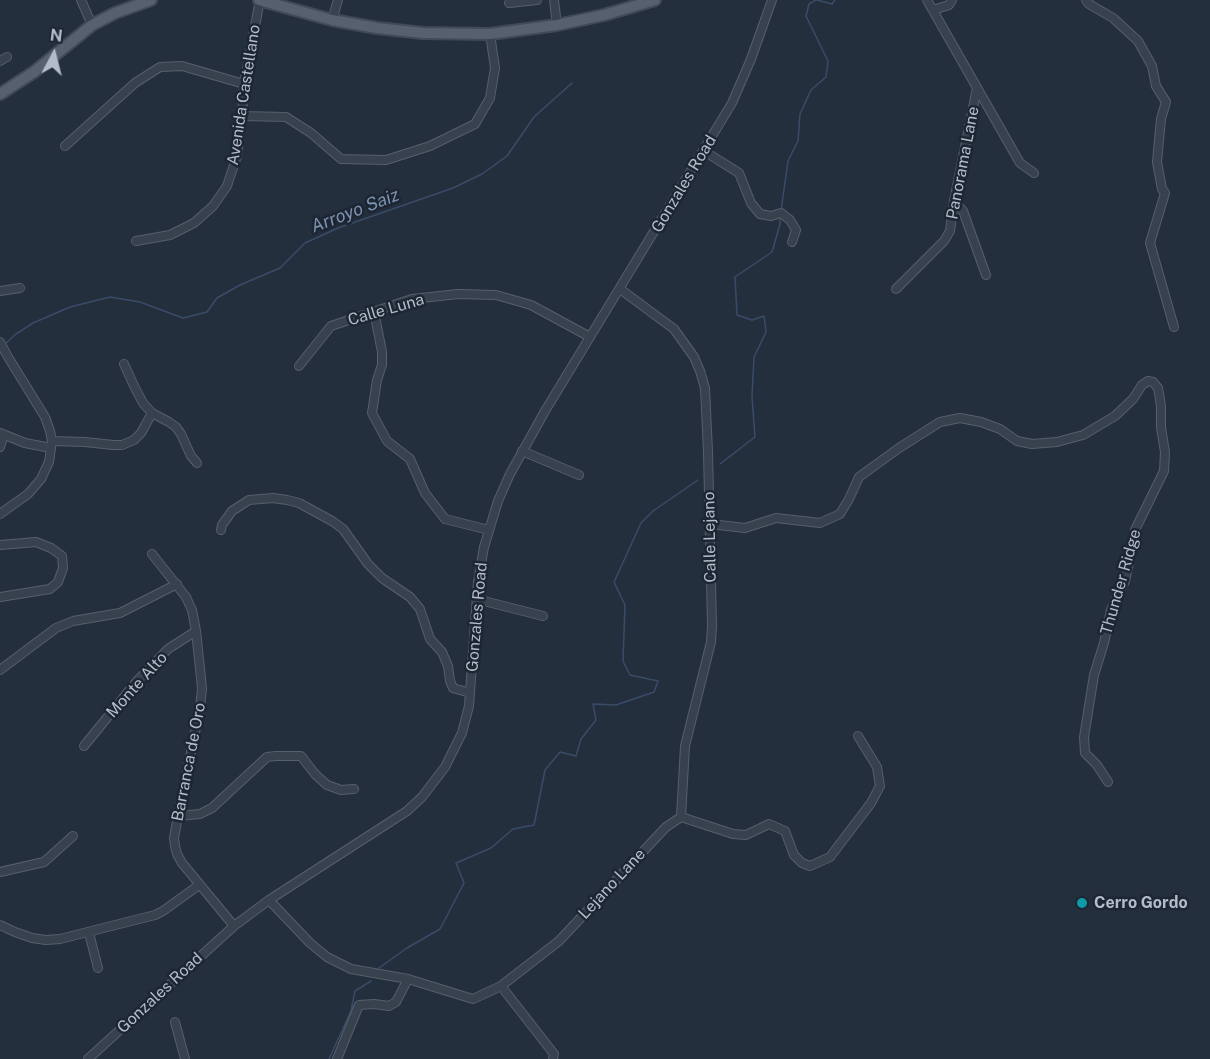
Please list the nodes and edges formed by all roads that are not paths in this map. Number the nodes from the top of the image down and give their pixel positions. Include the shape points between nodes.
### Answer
1 (81, 0) edge
2 (151, 0) edge
3 (259, 0) edge
4 (338, 0) edge
5 (537, 0) edge
6 (554, 0) edge
7 (655, 0) edge
8 (772, 0) edge
9 (927, 0) edge
10 (952, 0) edge
11 (1086, 0) edge
12 (509, 3) dead end
13 (933, 10) junction
14 (332, 20) junction
15 (92, 25) junction
16 (557, 25) junction
17 (490, 34) junction
18 (244, 84) junction
19 (977, 88) junction
20 (0, 94) edge
21 (242, 116) junction
22 (65, 146) dead end
23 (704, 151) junction
24 (1034, 173) dead end
25 (954, 201) junction
26 (136, 241) dead end
27 (792, 242) dead end
28 (986, 275) dead end
29 (20, 288) dead end
30 (620, 289) junction
31 (896, 289) dead end
32 (0, 291) edge
33 (374, 311) junction
34 (1174, 327) dead end
35 (590, 338) junction
36 (0, 342) edge
37 (124, 364) dead end
38 (299, 366) dead end
39 (152, 414) junction
40 (2, 434) edge
41 (51, 445) junction
42 (0, 447) edge
43 (522, 451) junction
44 (197, 463) dead end
45 (579, 475) dead end
46 (0, 514) edge
47 (710, 524) junction
48 (221, 530) dead end
49 (489, 530) junction
50 (0, 545) edge
51 (153, 554) dead end
52 (177, 584) junction
53 (0, 597) edge
54 (476, 599) junction
55 (543, 616) dead end
56 (196, 630) junction
57 (0, 670) edge
58 (470, 693) junction
59 (858, 736) dead end
60 (84, 746) dead end
61 (1108, 782) dead end
62 (354, 789) dead end
63 (178, 816) junction
64 (681, 817) junction
65 (74, 836) dead end
66 (0, 872) edge
67 (199, 885) junction
68 (269, 900) junction
69 (0, 925) edge
70 (234, 926) junction
71 (89, 933) junction
72 (98, 968) dead end
73 (408, 979) junction
74 (501, 986) junction
75 (175, 1022) dead end
76 (88, 1059) edge
77 (185, 1059) edge
78 (337, 1059) edge
79 (553, 1059) edge

1 - 15 street
2 - 15 main road
3 - 14 main road
3 - 18 street, Avenida Castellano
4 - 14 street
5 - 12 street
6 - 16 street
7 - 16 main road
8 - 23 street, Gonzales Road via 742,82
9 - 13 street
10 - 13 street via 949,5
11 - 34 street via 1138,41 1166,102 1157,162 1165,194 1150,243
13 - 19 street
14 - 17 main road via 423,33
15 - 20 main road
16 - 17 main road
17 - 21 street via 495,68 490,98 476,124 430,146 386,160 341,159 286,117
18 - 21 street, Avenida Castellano
18 - 22 street via 182,66 160,67 135,83
19 - 24 street via 1020,162
19 - 25 street, Panorama Lane
21 - 26 street, Avenida Castellano via 237,156 227,186 213,206 194,223 170,235
23 - 27 street via 739,173 760,214 781,213 790,220 796,230
23 - 30 street, Gonzales Road
25 - 28 street via 963,211
25 - 31 street, Panorama Lane via 950,231 944,241
29 - 32 street
30 - 35 street, Gonzales Road
30 - 47 street, Calle Lejano via 674,329 700,371 705,396
33 - 35 street, Calle Luna via 412,299 496,295 531,305
33 - 38 street, Calle Luna via 331,326
33 - 49 street via 382,365 372,413 387,441 410,459 424,493 445,519
35 - 43 street, Gonzales Road
36 - 41 street via 45,417
37 - 39 street
39 - 41 street via 138,437 122,445
39 - 44 street via 176,427
40 - 41 street via 30,445
40 - 42 street
41 - 46 street via 47,468 37,485
43 - 45 street
43 - 49 street, Gonzales Road
47 - 61 street, Thunder Ridge via 744,528 776,518 820,523 840,514 859,477 940,422 960,418 1000,429 1017,441 1057,442 1083,435 1115,416 1142,385 1152,382 1158,388 1164,471 1135,530 1125,581 1111,610 1094,675 1084,737 1085,753
47 - 64 street, Calle Lejano via 711,642 686,746
48 - 58 street via 232,512 249,500 273,498 299,503 332,521 382,578 420,609 430,639 448,666 453,688
49 - 54 street, Gonzales Road
50 - 53 street via 36,542 62,556 63,568 58,582 50,589
51 - 52 street, Barranca de Oro
52 - 56 street, Barranca de Oro via 192,610
52 - 57 street via 120,613 56,628
54 - 55 street
54 - 58 street, Gonzales Road
56 - 60 street, Monte Alto via 152,665
56 - 63 street, Barranca de Oro via 201,699
58 - 68 street, Gonzales Road via 466,720 456,745 422,797
59 - 64 street via 877,767 880,786 831,857 810,866 802,863 794,855 784,831 769,824 747,835 733,834
62 - 63 street via 327,785 301,756 267,757 213,808
63 - 67 street, Barranca de Oro via 174,838 177,854
64 - 74 street, Lejano Lane via 666,827 559,941
65 - 66 street via 44,862
67 - 70 street, Barranca de Oro
67 - 71 street via 156,915
68 - 70 street, Gonzales Road
68 - 73 street, Lejano Lane via 327,957 351,969
69 - 71 street via 46,940
70 - 76 street, Gonzales Road
71 - 72 street
73 - 74 street, Lejano Lane via 472,999
73 - 78 street via 396,1002 389,1006 359,1005
74 - 79 street via 554,1054
75 - 77 street

